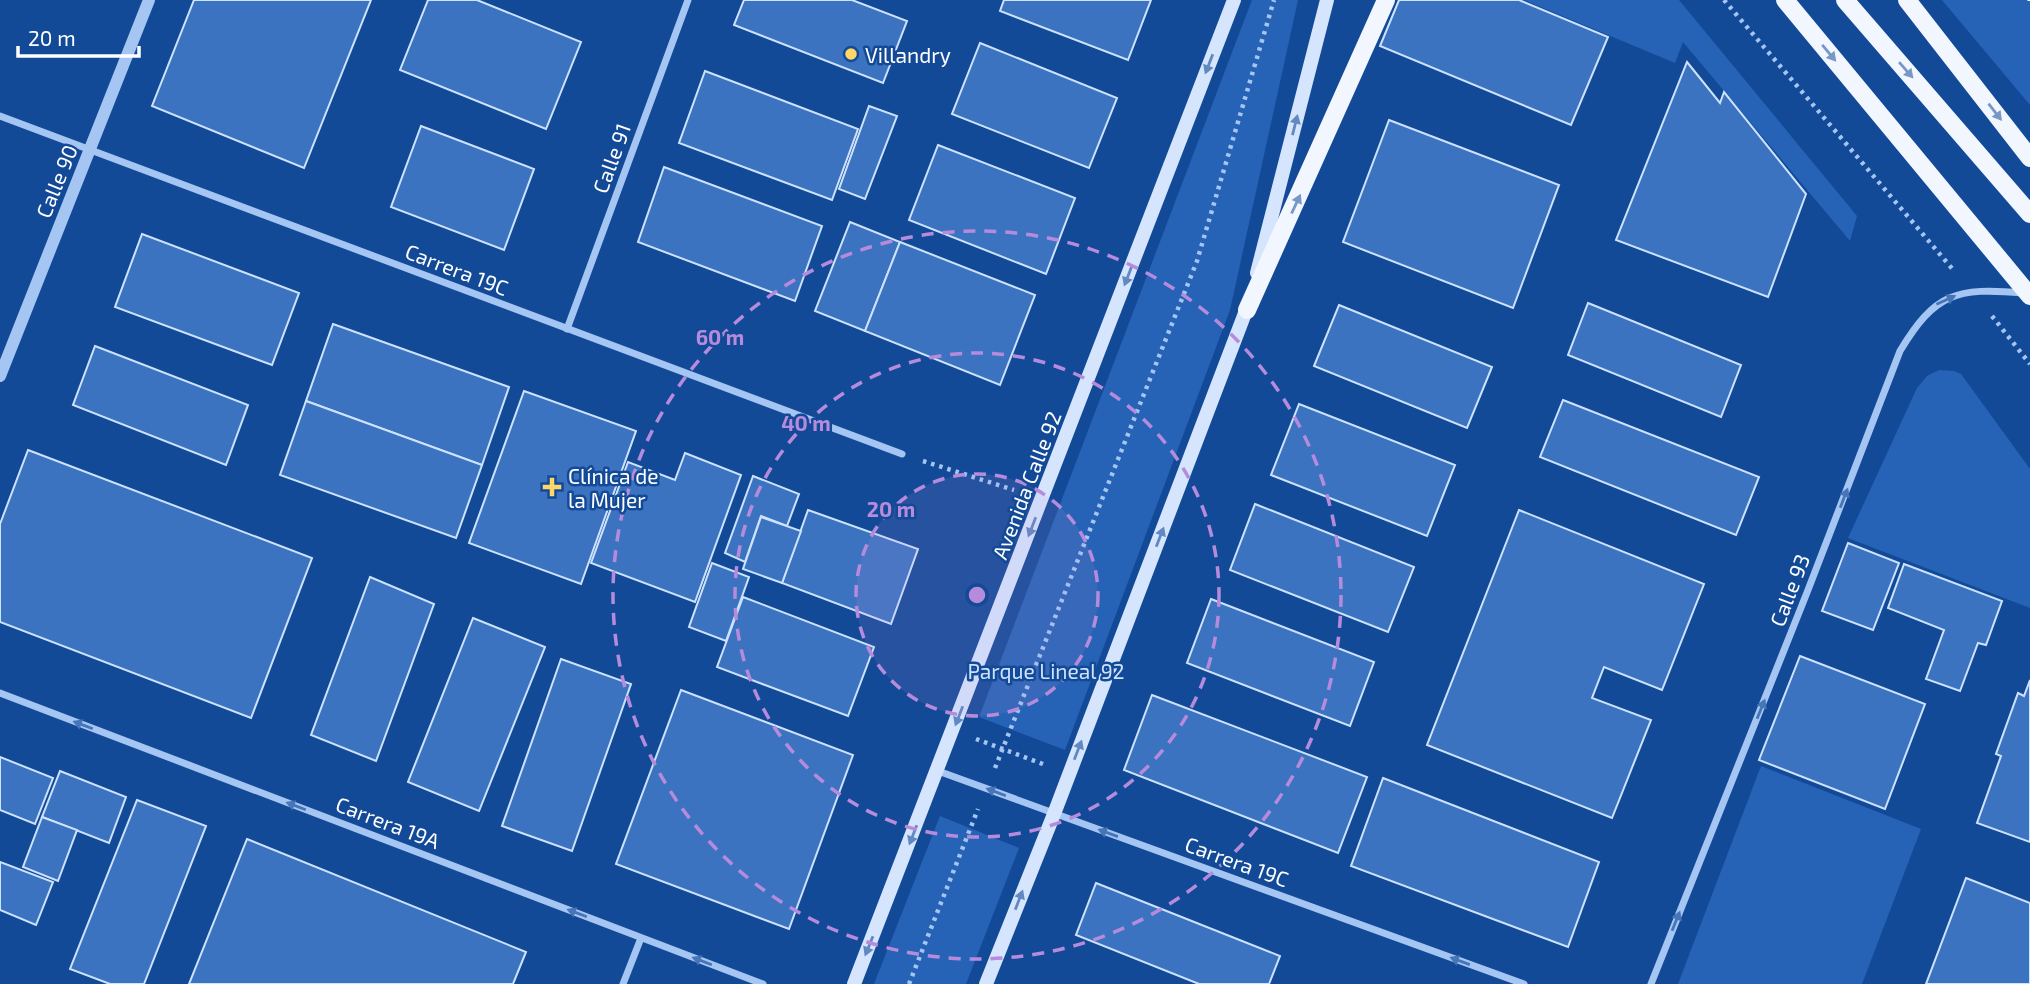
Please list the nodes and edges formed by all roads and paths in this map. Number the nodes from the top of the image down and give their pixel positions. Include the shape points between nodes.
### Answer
1 (149, 0) edge
2 (688, 0) edge
3 (1234, 0) edge
4 (1274, 0) edge
5 (1327, 0) edge
6 (1386, 0) edge
7 (1724, 0) edge
8 (1786, 0) edge
9 (1845, 0) edge
10 (1907, 0) edge
11 (0, 116) edge
12 (89, 150) junction
13 (2030, 158) edge
14 (2030, 214) edge
15 (1972, 292) junction
16 (2029, 295) edge
17 (1247, 310) junction
18 (567, 329) junction
19 (2030, 364) edge
20 (0, 376) edge
21 (902, 454) joint
22 (1042, 499) junction
23 (0, 693) edge
24 (954, 730) junction
25 (1003, 749) junction
26 (938, 771) junction
27 (1069, 774) junction
28 (987, 788) junction
29 (1054, 814) junction
30 (640, 937) junction
31 (623, 984) edge
32 (763, 984) edge
33 (854, 984) edge
34 (909, 984) edge
35 (986, 984) edge
36 (1524, 984) edge
37 (1651, 984) edge

1 - 12 street, Calle 90
2 - 18 street, Calle 91
3 -> 22 main road, Avenida Calle 92
4 - 25 path via 1197,261
17 -> 5 main road
17 -> 6 main road
7 - 15 path
8 -> 16 main road
9 -> 14 main road
10 -> 13 main road
11 - 12 street, Carrera 19C
12 - 18 street, Carrera 19C
12 - 20 street, Calle 90
15 - 16 street, Calle 93
15 - 19 path
37 -> 15 street, Calle 93 via 1900,351 1934,305
27 -> 17 main road
18 - 21 street, Carrera 19C
21 - 22 path
22 -> 24 main road, Avenida Calle 92
30 -> 23 street, Carrera 19A
24 - 25 path
24 - 26 main road, Avenida Calle 92
25 - 27 path
25 - 28 path
26 - 28 street, Carrera 19C
26 -> 33 main road, Avenida Calle 92
27 - 29 main road
29 -> 28 street, Carrera 19C
28 - 34 path
35 -> 29 main road
36 -> 29 street, Carrera 19C
30 - 31 street
32 -> 30 street, Carrera 19A

